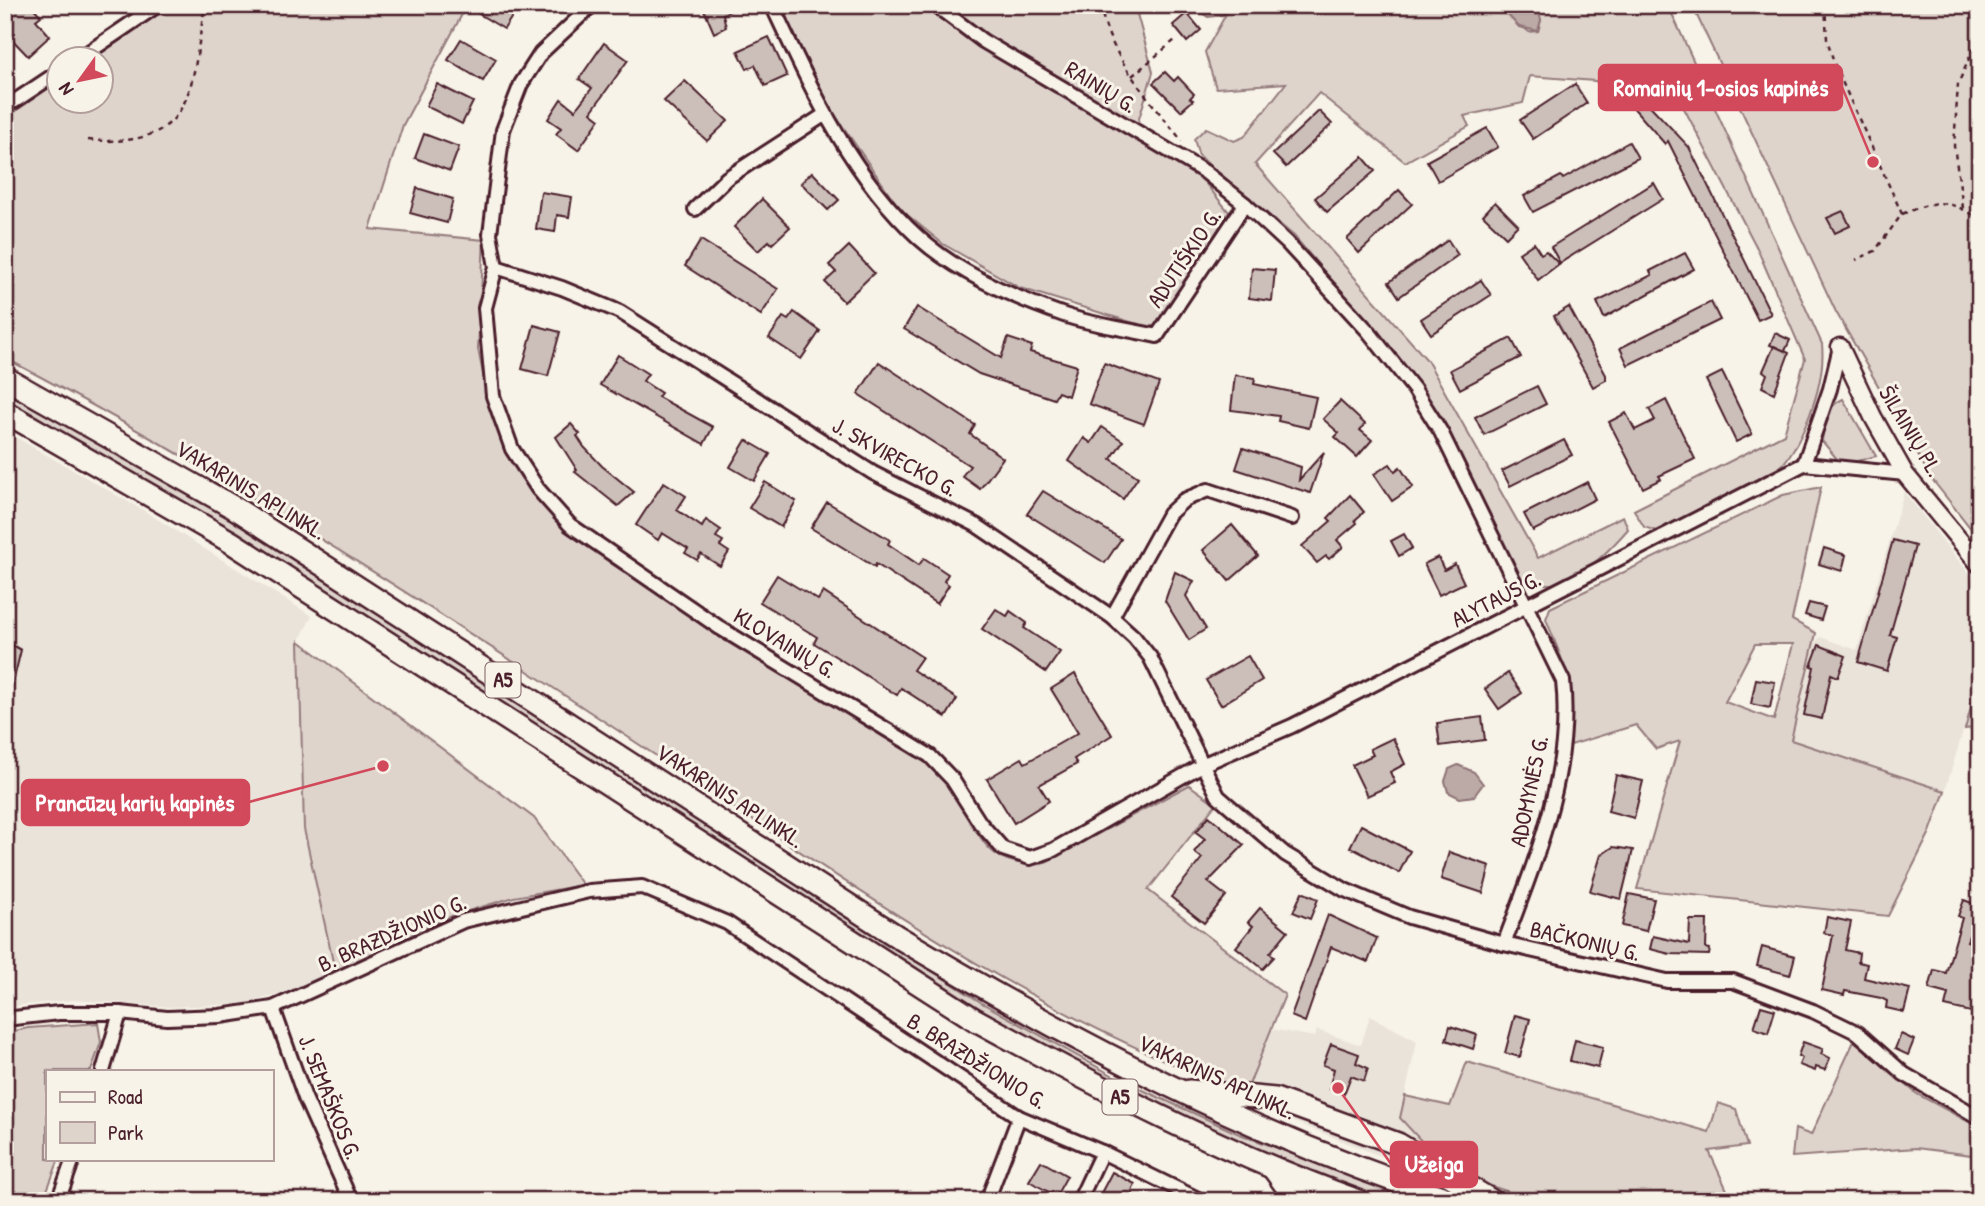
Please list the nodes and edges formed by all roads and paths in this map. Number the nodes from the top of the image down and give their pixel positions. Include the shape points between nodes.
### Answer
1 (158, 5) edge
2 (205, 5) edge
3 (592, 5) edge
4 (772, 5) edge
5 (935, 5) edge
6 (1101, 5) edge
7 (1825, 5) edge
8 (1980, 34) edge
9 (1175, 40) dead end
10 (98, 46) edge
11 (1132, 76) junction
12 (46, 80) edge
13 (15, 101) dead end
14 (824, 115) junction
15 (88, 140) dead end
16 (1205, 172) junction
17 (1245, 204) junction
18 (1963, 208) junction
19 (695, 209) dead end
20 (1902, 214) junction
21 (1980, 219) edge
22 (1856, 260) dead end
23 (496, 267) junction
24 (1840, 347) joint
25 (5, 378) edge
26 (5, 412) edge
27 (1804, 464) junction
28 (1905, 474) junction
29 (1292, 518) dead end
30 (1980, 565) edge
31 (1527, 607) junction
32 (1112, 617) junction
33 (1204, 764) junction
34 (1504, 944) junction
35 (273, 1008) junction
36 (120, 1013) junction
37 (5, 1019) edge
38 (103, 1070) edge
39 (1176, 1090) junction
40 (1019, 1117) junction
41 (1980, 1118) edge
42 (1102, 1152) junction
43 (73, 1160) edge
44 (1272, 1166) junction
45 (58, 1201) edge
46 (351, 1201) edge
47 (987, 1201) edge
48 (1079, 1201) edge
49 (1202, 1201) edge
50 (1297, 1201) edge
51 (1358, 1201) edge
52 (1454, 1201) edge
53 (1492, 1201) edge

1 - 10 street
2 - 15 path via 187,103 167,127 142,136
3 - 23 street via 541,53 521,84 503,130 490,234
4 - 14 street, ADUTIŠKIO G.
5 - 16 street, RAINIŲ G. via 983,41
6 - 11 path via 1110,38
7 - 20 path via 1827,39 1835,66
8 - 18 path via 1958,84 1954,146
9 - 11 path
11 - 16 path
12 - 13 street
14 - 17 street, ADUTIŠKIO G. via 892,212 955,264 1066,316 1157,336
14 - 19 street via 727,178
16 - 17 street, RAINIŲ G.
17 - 31 street, ADUTIŠKIO G. via 1323,282 1414,389 1441,432
18 - 20 path via 1936,200
18 - 21 path
20 - 22 path via 1875,251
23 - 32 street, J. SKVIRECKO G. via 620,312 873,473 976,525
23 - 33 street, KLOVAINIŲ G. via 485,308 493,396 512,449 538,489 570,525 645,579 930,756 1003,849 1030,858 1053,850
24 - 27 street
24 - 28 street, ŠILAINIŲ PL.
25 - 39 highway, VAKARINIS APLINKL. / A5 via 238,510 898,937 1016,1006
26 - 44 highway, A5 via 243,550 974,1018 1117,1096
27 - 28 street
27 - 31 street, ALYTAUS G.
28 - 30 street, ŠILAINIŲ PL.
29 - 32 street via 1208,489 1184,500 1170,514
31 - 33 street, ALYTAUS G. via 1292,726
31 - 34 street, ADOMYNĖS G. via 1563,681 1564,721 1561,759 1538,850
32 - 33 street, J. SKVIRECKO G. via 1150,657
33 - 34 street, BAČKONIŲ G. via 1218,796 1285,854 1345,890 1409,917
34 - 41 street, BAČKONIŲ G. via 1667,981 1733,981 1858,1033 1904,1074
35 - 36 street, B. BRAZDŽIONIO G. via 167,1018
35 - 40 street, B. BRAZDŽIONIO G. via 463,920 589,891 642,887 727,923
35 - 46 street, J. SEMAŠKOS G. via 305,1098
36 - 37 street, B. BRAZDŽIONIO G.
36 - 38 street
39 - 52 highway, VAKARINIS APLINKL. / A5 via 1331,1157
39 - 53 highway via 1275,1099 1398,1144
40 - 42 street, B. BRAZDŽIONIO G.
40 - 47 street
42 - 48 street
42 - 49 street, B. BRAZDŽIONIO G.
43 - 45 street
44 - 50 highway
44 - 51 highway, A5

